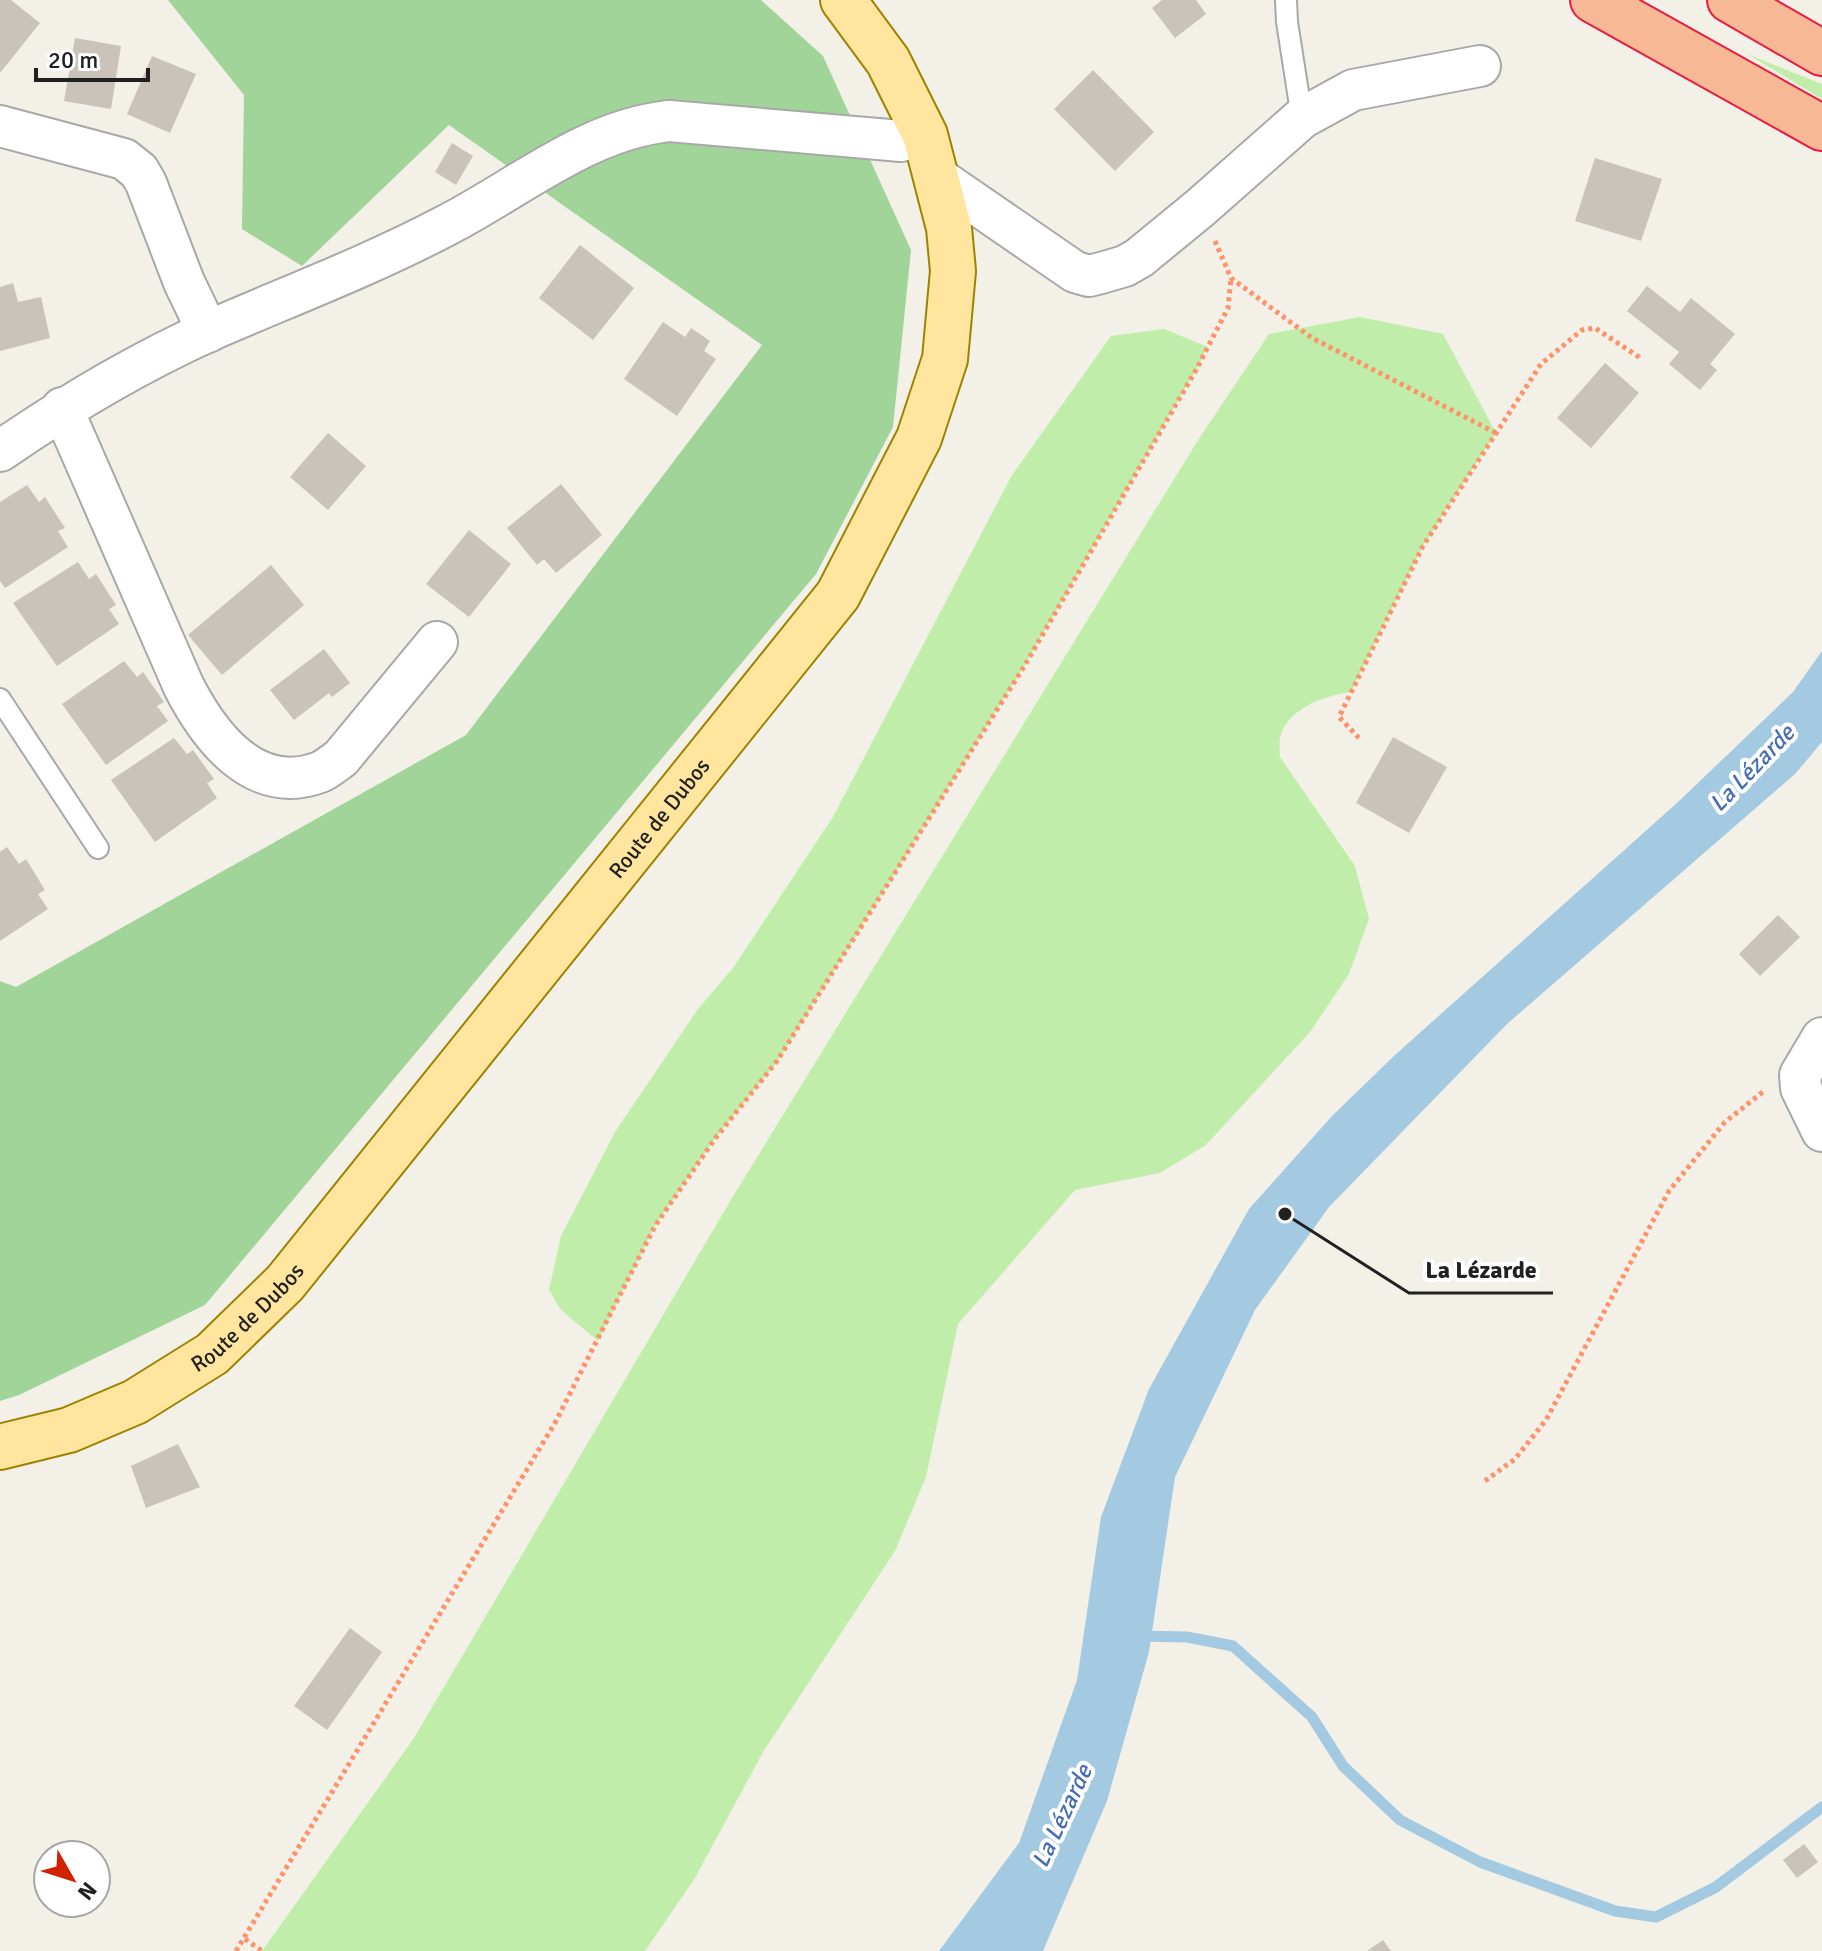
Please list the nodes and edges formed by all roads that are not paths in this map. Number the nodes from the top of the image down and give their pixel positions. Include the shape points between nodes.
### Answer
1 (843, 0) edge
2 (1286, 0) edge
3 (1560, 0) edge
4 (1593, 0) edge
5 (1730, 0) edge
6 (1748, 0) edge
7 (1648, 33) junction
8 (1820, 52) edge
9 (1480, 66) dead end
10 (1302, 118) junction
11 (0, 126) edge
12 (1822, 128) edge
13 (925, 135) junction
14 (937, 177) junction
15 (208, 332) junction
16 (62, 408) junction
17 (0, 451) edge
18 (437, 642) dead end
19 (0, 699) edge
20 (98, 848) dead end
21 (1822, 1038) edge
22 (1822, 1131) edge
23 (0, 1447) edge

1 - 13 main road, Route de Dubos via 888,61
2 - 10 lane
3 - 7 highway
4 - 7 highway
5 - 8 highway
6 - 8 highway
7 - 12 highway
9 - 10 street via 1353,90
10 - 14 street via 1139,258 1089,276 1064,265
11 - 15 street via 124,159 139,171
13 - 14 main road, Route de Dubos
13 - 15 street via 901,141 669,121 644,124 567,155 445,226
14 - 23 main road, Route de Dubos via 953,271 945,359 919,438 838,595 285,1283 212,1354 135,1402 69,1430
15 - 16 street
16 - 17 street
16 - 18 street via 199,715 231,754 263,774 292,777 320,772 341,758
19 - 20 lane
21 - 22 street via 1800,1075

